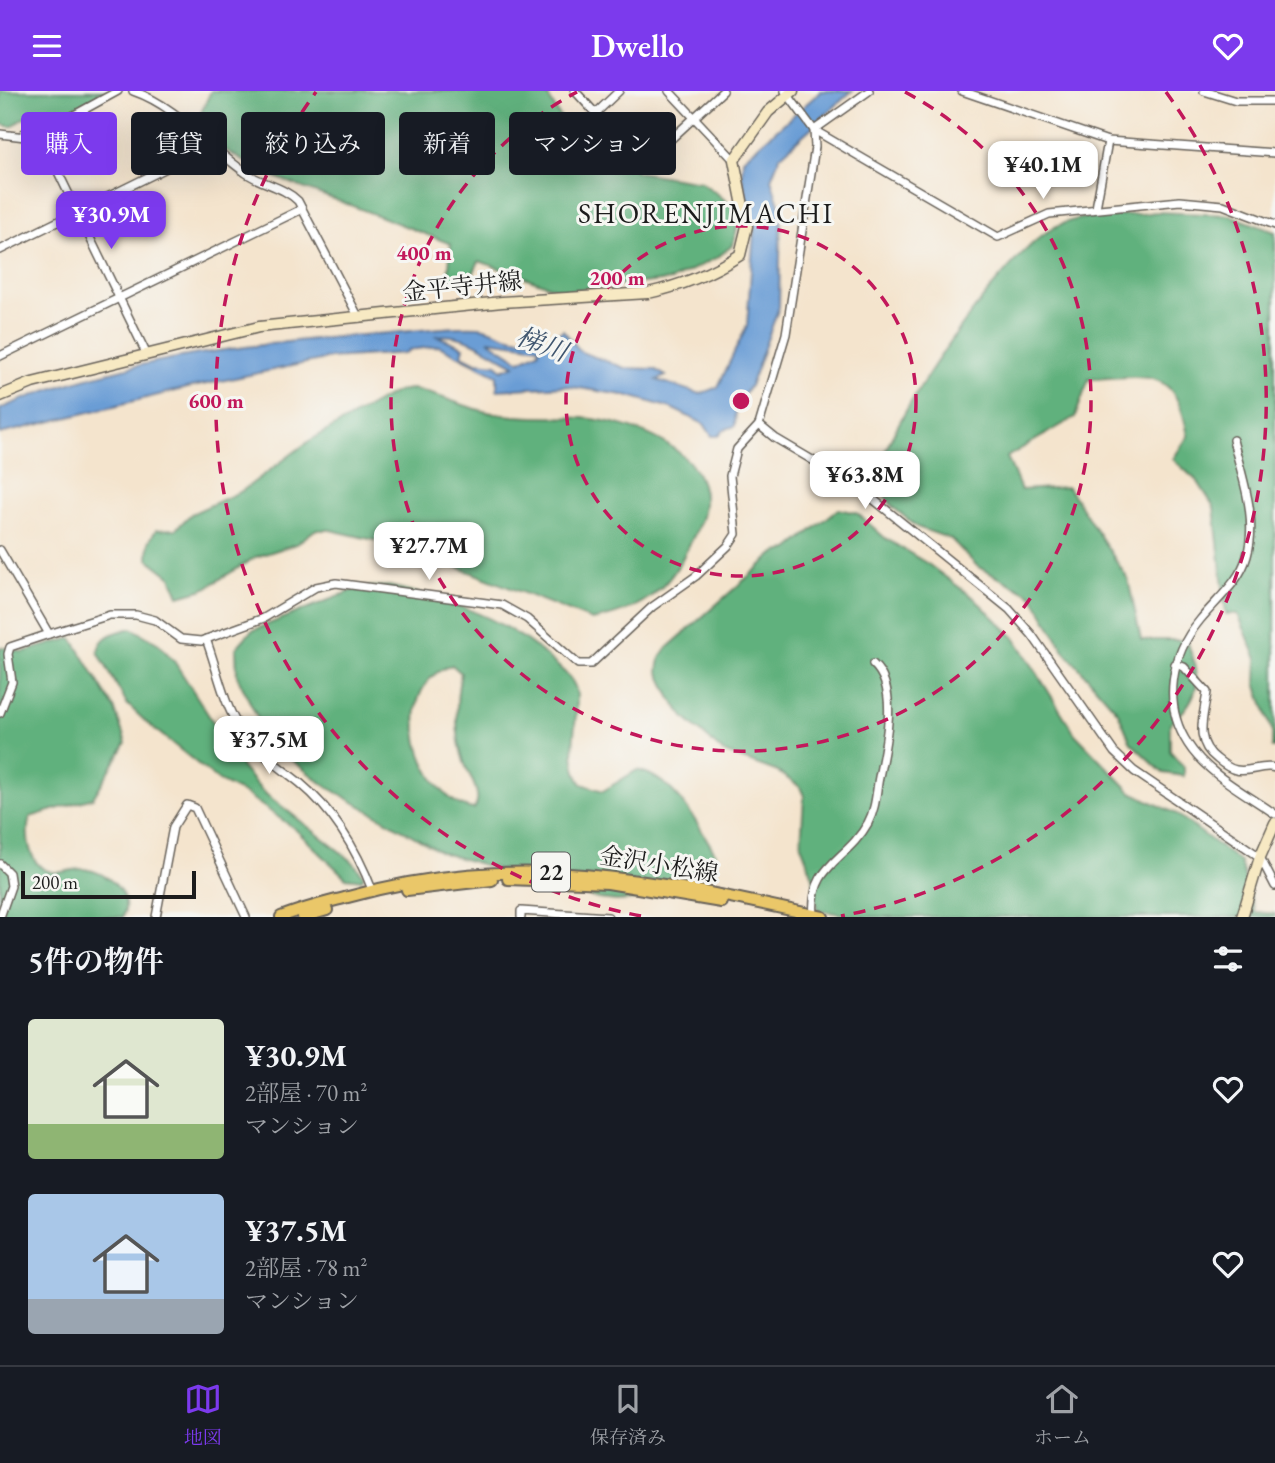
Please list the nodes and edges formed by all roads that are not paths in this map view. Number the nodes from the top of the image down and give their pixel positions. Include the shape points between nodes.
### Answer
1 (118, 91) edge
2 (133, 91) edge
3 (575, 91) edge
4 (619, 91) edge
5 (669, 91) edge
6 (722, 91) edge
7 (869, 91) edge
8 (962, 91) edge
9 (1204, 91) edge
10 (789, 95) edge
11 (1275, 101) edge
12 (173, 112) edge
13 (595, 112) edge
14 (597, 112) edge
15 (694, 119) junction
16 (814, 130) junction
17 (0, 134) edge
18 (13, 135) junction
19 (676, 135) edge
20 (1108, 141) junction
21 (1275, 153) edge
22 (227, 158) edge
23 (734, 160) junction
24 (153, 175) edge
25 (1096, 208) junction
26 (302, 209) junction
27 (78, 213) junction
28 (1275, 225) edge
29 (0, 250) edge
30 (119, 300) junction
31 (359, 318) junction
32 (147, 355) junction
33 (0, 356) edge
34 (0, 396) edge
35 (759, 425) junction
36 (1233, 440) dead end
37 (0, 550) edge
38 (49, 634) junction
39 (206, 639) junction
40 (873, 664) dead end
41 (1175, 664) junction
42 (0, 713) edge
43 (1275, 768) edge
44 (1275, 814) edge
45 (1275, 824) edge
46 (1260, 857) junction
47 (0, 865) edge
48 (1275, 887) edge
49 (373, 893) junction
50 (0, 916) edge
51 (818, 916) edge
52 (156, 917) edge
53 (246, 917) edge
54 (281, 917) edge
55 (303, 917) edge
56 (521, 917) edge
57 (608, 917) edge
58 (788, 917) edge
59 (1242, 917) edge

1 - 18 street via 40,132
2 - 12 street
3 - 13 street
4 - 14 street
5 - 15 street
6 - 15 street
7 - 16 street
8 - 20 street
9 - 11 street via 1236,101
10 - 16 street
10 - 23 main road via 768,112
15 - 19 street
15 - 23 street
16 - 25 street via 998,237 1035,218
16 - 35 street via 786,334
17 - 18 street
18 - 27 street via 42,139
20 - 21 street
20 - 25 street
22 - 26 street via 261,182 292,195
23 - 31 main road, 金平寺井線 via 747,226 740,255 722,267 648,293 502,302
24 - 27 street
25 - 28 street via 1180,201 1213,204
26 - 30 street
26 - 31 street
27 - 29 street
27 - 30 street
30 - 32 street
30 - 33 street
31 - 32 main road, 金平寺井線 via 259,327
32 - 34 main road, 金平寺井線 via 32,383
35 - 39 street via 737,449 730,476 736,534 728,546 591,664 578,664 527,619 502,605 336,583 316,587 264,618
35 - 46 street via 858,487 966,572 1032,635 1114,753 1133,771
36 - 41 street via 1249,507 1247,560 1188,635
37 - 38 street
38 - 39 street via 110,615 136,615 155,620 181,639
38 - 42 street via 10,647 12,682
39 - 49 street via 240,729 331,812 361,861
40 - 51 street via 884,686 889,728 875,807 866,828 817,881 812,895
41 - 43 street via 1184,667 1207,692 1201,729 1209,753 1234,770
41 - 44 street via 1175,715 1188,744 1208,765
45 - 46 main road
46 - 48 street
46 - 59 main road
47 - 50 street via 9,873 11,886
49 - 51 main road, 金沢小松線 / 22 via 475,874 576,872 686,888
49 - 54 main road, 金沢小松線 / 22
49 - 55 main road, 金沢小松線 / 22
49 - 58 main road, 金沢小松線 / 22 via 455,883 554,879 668,892
52 - 53 street via 173,827 187,805 195,808
56 - 57 street via 521,911

